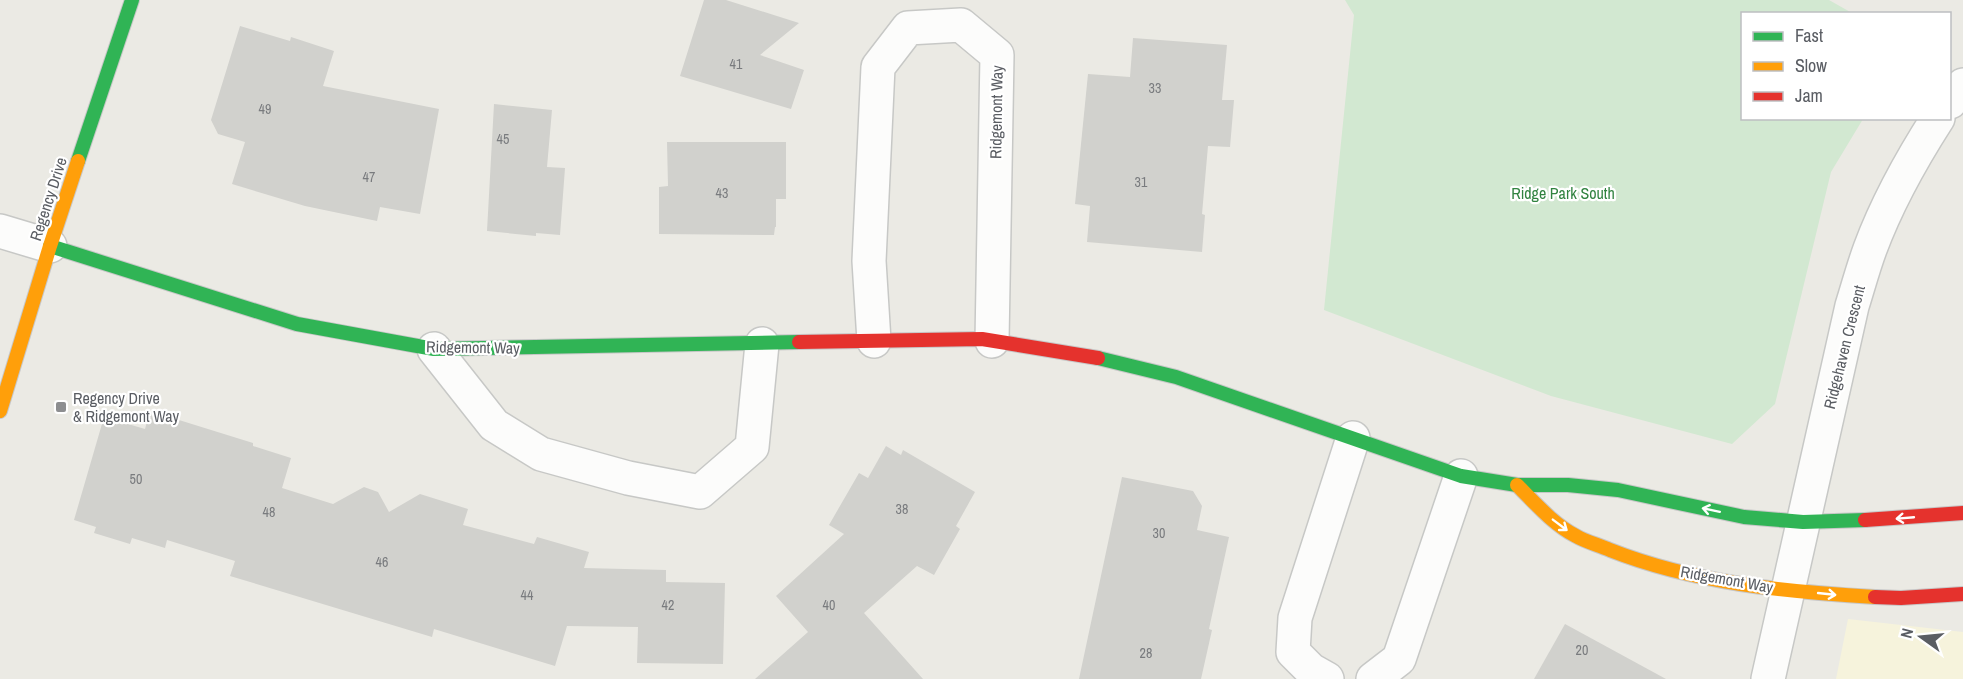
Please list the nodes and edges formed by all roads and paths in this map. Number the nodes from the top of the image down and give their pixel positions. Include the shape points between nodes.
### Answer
1 (132, 0) edge
2 (1963, 85) edge
3 (1951, 101) edge
4 (1937, 120) edge
5 (0, 231) edge
6 (50, 246) junction
7 (874, 341) junction
8 (992, 341) junction
9 (762, 344) junction
10 (434, 349) junction
11 (0, 411) edge
12 (1353, 438) junction
13 (1461, 476) junction
14 (1517, 485) junction
15 (1963, 513) edge
16 (1803, 522) junction
17 (1789, 590) junction
18 (1963, 594) edge
19 (1326, 679) edge
20 (1373, 679) edge
21 (1768, 679) edge

1 - 6 street, Regency Drive
2 - 3 street
4 - 16 street, Ridgehaven Crescent via 1892,199 1870,249 1852,306
5 - 6 street
6 - 10 street, Ridgemont Way via 297,324
6 - 11 street, Regency Drive
7 - 8 street, Ridgemont Way
7 - 8 street, Ridgemont Way via 869,261 878,67 908,28 961,25 997,55
7 - 9 street, Ridgemont Way
8 - 12 street, Ridgemont Way via 1083,355 1176,377
9 - 10 street, Ridgemont Way
9 - 10 street via 752,447 700,492 628,478 541,454 494,425
12 - 13 street, Ridgemont Way
12 - 19 street via 1295,618 1293,652
13 - 14 street, Ridgemont Way
13 - 20 street via 1399,659
16 -> 14 street, Ridgemont Way via 1744,517 1618,490
14 -> 17 street, Ridgemont Way via 1575,536 1630,558 1706,579
15 -> 16 street, Ridgemont Way
16 - 17 street, Ridgehaven Crescent
17 -> 18 street, Ridgemont Way via 1901,598
17 - 21 street, Ridgehaven Crescent

